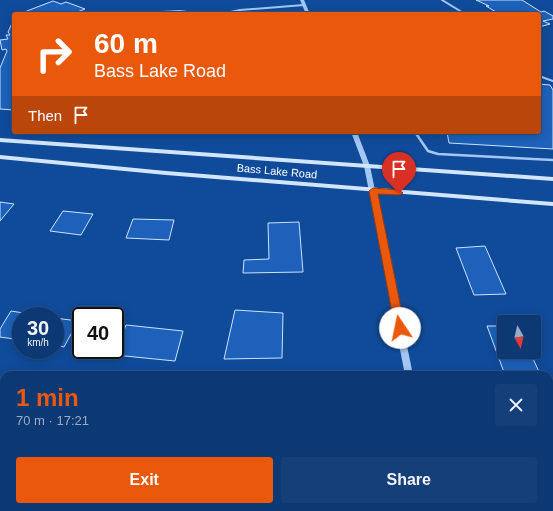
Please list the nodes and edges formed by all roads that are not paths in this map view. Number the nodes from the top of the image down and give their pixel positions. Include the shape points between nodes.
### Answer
1 (302, 0) edge
2 (442, 0) edge
3 (304, 5) junction
4 (162, 12) edge
5 (187, 12) edge
6 (230, 12) edge
7 (307, 12) edge
8 (462, 12) edge
9 (541, 77) edge
10 (553, 81) edge
11 (355, 134) edge
12 (416, 134) edge
13 (0, 140) edge
14 (0, 157) edge
15 (553, 160) edge
16 (367, 166) junction
17 (553, 179) edge
18 (373, 191) junction
19 (553, 204) edge
20 (408, 371) edge

1 - 3 street
2 - 8 lane
3 - 6 lane
3 - 7 street
4 - 5 lane
9 - 10 lane
11 - 16 street
12 - 15 lane via 428,151 438,154
13 - 16 main road, Bass Lake Road
14 - 18 main road, Bass Lake Road
16 - 17 main road, Bass Lake Road
16 - 18 street
18 - 19 main road, Bass Lake Road
18 - 20 street

